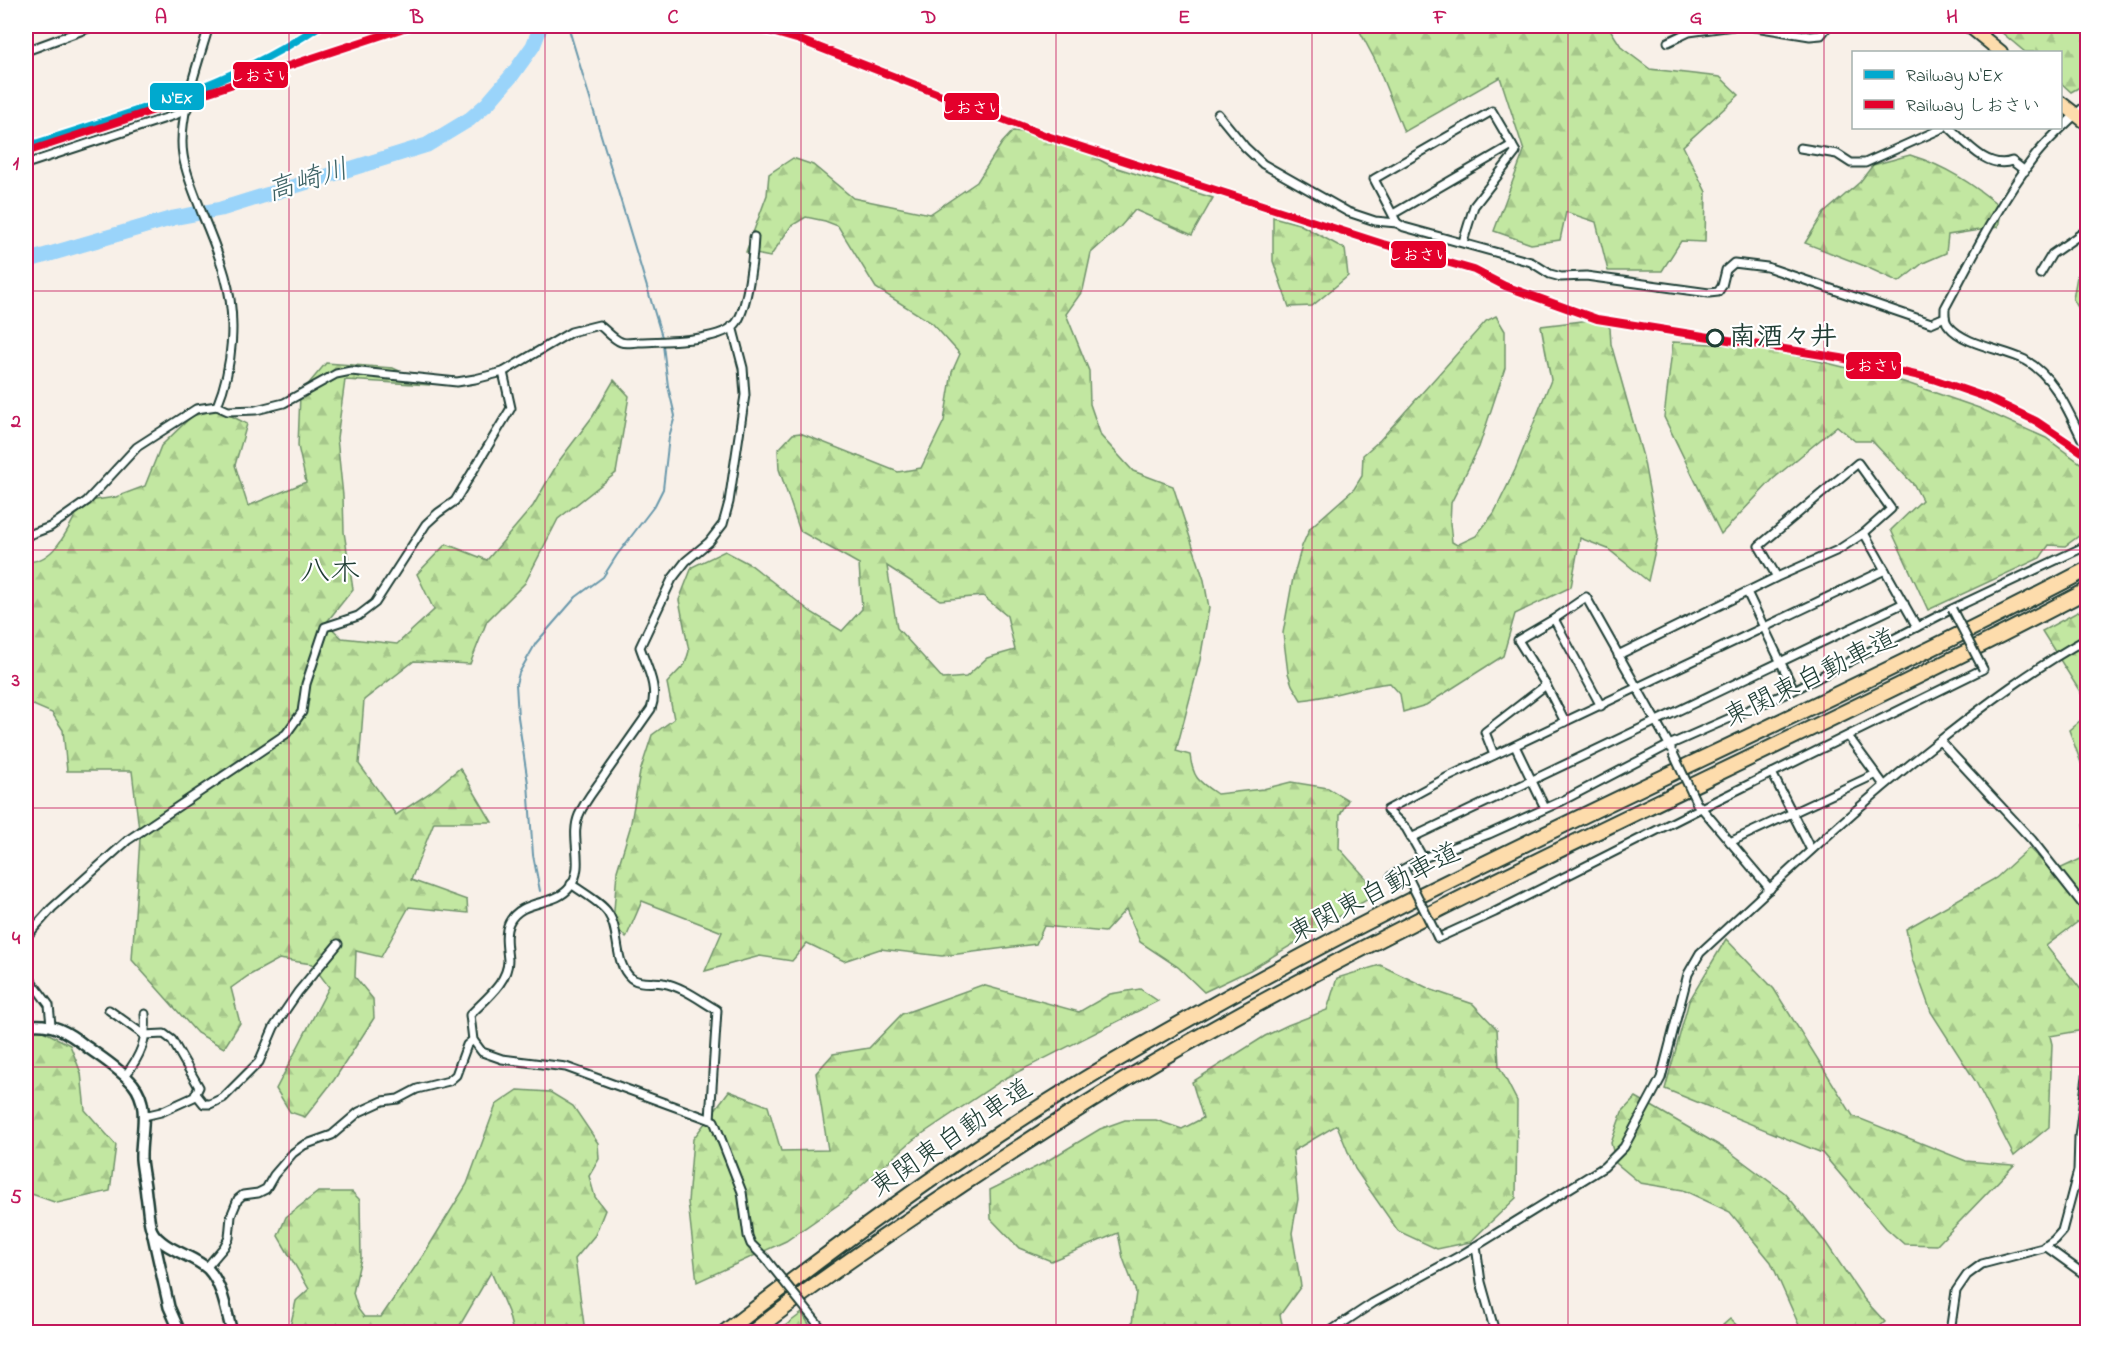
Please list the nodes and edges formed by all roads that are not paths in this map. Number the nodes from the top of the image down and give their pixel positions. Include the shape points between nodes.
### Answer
1 (93, 26) edge
2 (209, 26) edge
3 (1733, 26) edge
4 (1749, 26) edge
5 (1828, 26) edge
6 (1969, 26) edge
7 (1668, 42) dead end
8 (26, 51) edge
9 (2000, 51) edge
10 (2062, 103) edge
11 (2088, 103) edge
12 (187, 109) junction
13 (1218, 114) dead end
14 (2076, 114) junction
15 (2088, 124) edge
16 (2062, 128) edge
17 (1941, 129) edge
18 (1951, 129) edge
19 (2061, 129) edge
20 (1512, 145) junction
21 (1800, 148) dead end
22 (26, 164) edge
23 (2025, 171) junction
24 (1392, 214) junction
25 (1397, 223) junction
26 (2088, 229) edge
27 (754, 237) dead end
28 (1463, 243) junction
29 (2040, 274) dead end
30 (1945, 317) junction
31 (732, 326) junction
32 (503, 372) junction
33 (217, 406) junction
34 (2087, 448) edge
35 (1864, 533) junction
36 (26, 537) edge
37 (2088, 545) edge
38 (2088, 569) edge
39 (1885, 570) junction
40 (1777, 577) junction
41 (2088, 590) edge
42 (1747, 592) junction
43 (1904, 603) junction
44 (1952, 609) junction
45 (1554, 620) junction
46 (1764, 627) junction
47 (1917, 627) junction
48 (2088, 638) edge
49 (1618, 655) junction
50 (1781, 662) junction
51 (1546, 686) junction
52 (1638, 689) junction
53 (1794, 690) junction
54 (1601, 706) junction
55 (1565, 722) junction
56 (1656, 722) junction
57 (1848, 735) junction
58 (1940, 741) junction
59 (1670, 745) junction
60 (1515, 746) junction
61 (1494, 756) junction
62 (1772, 773) junction
63 (1876, 774) junction
64 (1532, 781) junction
65 (1884, 785) junction
66 (1699, 806) junction
67 (1545, 808) junction
68 (1792, 813) junction
69 (1411, 838) junction
70 (1730, 843) junction
71 (1812, 850) junction
72 (1423, 858) junction
73 (1404, 869) junction
74 (1391, 876) dead end
75 (572, 884) junction
76 (1770, 889) junction
77 (2088, 911) edge
78 (26, 937) edge
79 (338, 944) dead end
80 (26, 969) edge
81 (109, 1010) dead end
82 (145, 1014) dead end
83 (51, 1025) junction
84 (26, 1026) edge
85 (144, 1035) junction
86 (473, 1040) junction
87 (2088, 1068) edge
88 (124, 1076) junction
89 (196, 1094) junction
90 (144, 1116) junction
91 (710, 1119) junction
92 (152, 1231) junction
93 (1476, 1246) junction
94 (2045, 1246) junction
95 (206, 1268) junction
96 (2088, 1277) edge
97 (180, 1332) edge
98 (232, 1332) edge
99 (725, 1332) edge
100 (753, 1332) edge
101 (833, 1332) edge
102 (1329, 1332) edge
103 (1495, 1332) edge
104 (1950, 1332) edge

1 - 8 street
2 - 12 street
3 - 7 street via 1689,32
4 - 5 street via 1810,36 1821,35
6 - 9 main road
10 - 14 main road
11 - 14 street
12 - 22 street
12 - 33 street via 182,153 226,278 231,324 230,365
13 - 25 street via 1263,164 1348,212
14 - 15 main road
14 - 16 street
17 - 21 street via 1865,163 1851,163 1837,154
18 - 23 street via 1986,159 2003,164 2012,161
19 - 23 street
20 - 24 street
20 - 24 street via 1492,111 1384,173 1374,179
20 - 28 street via 1516,153 1474,206
23 - 30 street via 1987,229 1945,308
24 - 25 street
25 - 28 street
26 - 29 street via 2052,254
27 - 31 street via 743,309
28 - 30 street via 1531,262 1561,277 1586,276 1709,293 1718,292 1726,270 1734,263 1767,267 1931,323
30 - 34 street via 1948,326 1962,336 2025,360 2042,372 2052,382
31 - 32 street via 708,336 621,342 599,325 571,332
31 - 75 street via 743,368 745,395 723,524 672,579 639,647 655,699 579,816 574,829 578,864
32 - 33 street via 457,382 351,372 336,374 284,402 256,410 228,411
32 - 78 street via 511,408 454,501 426,524 375,603 358,616 325,627 306,684 302,712 286,734 128,840 52,908
33 - 36 street via 196,409 149,438 87,501
35 - 39 street
35 - 40 street via 1838,550
35 - 40 street via 1891,509 1858,463 1759,546
37 - 44 street
38 - 99 highway, 東関東自動車道 via 1393,909 1137,1049 944,1170
39 - 43 street
39 - 46 street
40 - 42 street
41 - 100 highway, 東関東自動車道 via 1928,672 1511,873 1154,1063 1036,1134 828,1275
42 - 46 street
42 - 49 street
43 - 47 street
43 - 50 street
44 - 47 street
44 - 57 street, bridge via 1983,669
45 - 49 street via 1586,597
45 - 51 street via 1518,640
45 - 54 street
46 - 50 street
46 - 52 street
47 - 53 street
48 - 58 street via 2043,664
49 - 52 street
50 - 53 street
50 - 56 street
51 - 55 street
51 - 61 street via 1485,732
52 - 54 street
52 - 56 street
53 - 59 street
54 - 55 street
55 - 60 street
56 - 59 street
56 - 64 street
57 - 62 street
57 - 63 street
58 - 65 street
58 - 77 street via 2032,840
59 - 66 street, bridge
59 - 67 street
60 - 61 street
60 - 64 street
61 - 69 street via 1387,810
62 - 66 street
62 - 68 street
63 - 65 street
63 - 68 street
64 - 67 street
64 - 69 street
65 - 71 street
66 - 70 street
66 - 73 street, bridge via 1438,938
67 - 72 street
68 - 70 street
68 - 71 street
69 - 72 street
70 - 76 street
71 - 76 street
72 - 73 street
73 - 74 street
75 - 86 street via 558,896 524,907 513,917 508,925 505,976 470,1015
75 - 91 street via 607,911 622,966 632,978 670,985 717,1010
76 - 93 street via 1700,953 1688,974 1661,1078 1624,1147 1604,1167
79 - 89 street via 298,992 274,1027 259,1062 248,1074 223,1098 210,1104 204,1104
80 - 83 street via 49,1005
81 - 85 street
82 - 85 street
83 - 84 street
83 - 88 street via 66,1031
85 - 88 street via 138,1058
85 - 89 street via 164,1034 172,1040 199,1088
86 - 91 street via 482,1052 502,1059 566,1067
86 - 95 street via 467,1045 456,1075 449,1081 359,1112 332,1135 293,1153 266,1190 238,1199 229,1238
87 - 94 street via 2078,1170 2062,1231
88 - 90 street via 140,1095
89 - 90 street
90 - 92 street via 141,1161
91 - 101 street, bridge via 742,1192 751,1244 822,1329
92 - 95 street
92 - 97 street via 169,1307
93 - 102 street via 1372,1303
93 - 103 street
94 - 96 street
94 - 104 street via 1982,1264 1967,1275 1956,1291
95 - 98 street via 216,1280

